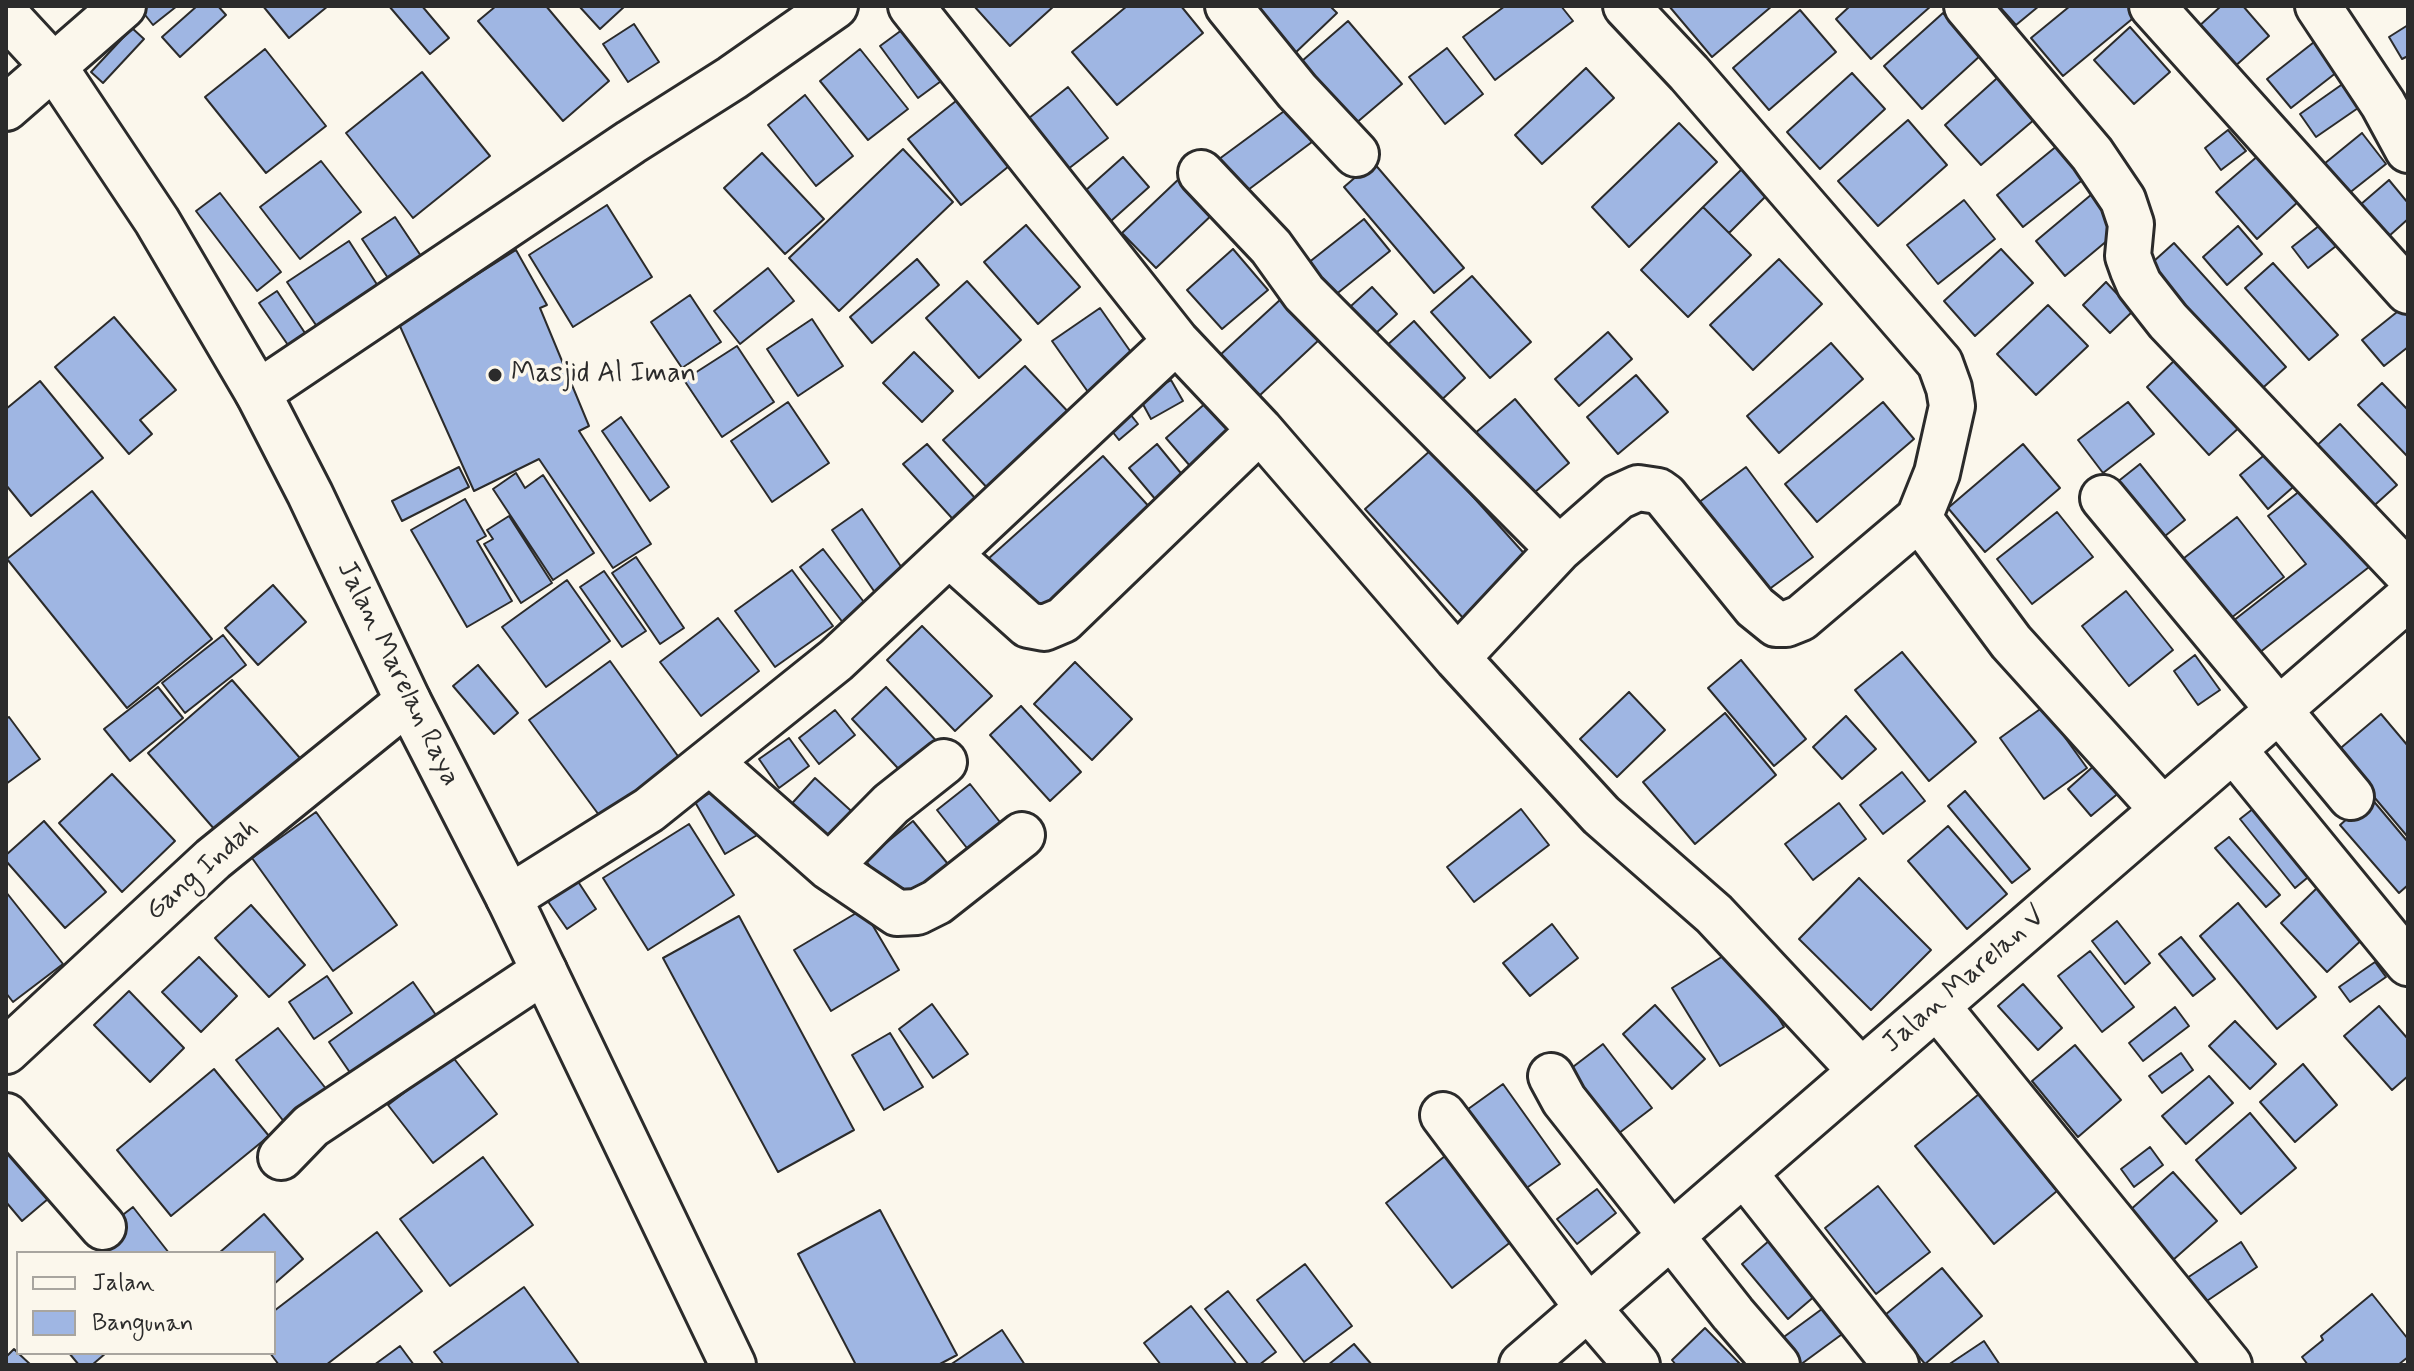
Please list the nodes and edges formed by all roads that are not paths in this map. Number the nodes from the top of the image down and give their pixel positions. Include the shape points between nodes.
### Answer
1 (123, 6) edge
2 (835, 6) edge
3 (911, 6) edge
4 (1228, 6) edge
5 (1626, 6) edge
6 (1967, 6) edge
7 (2152, 6) edge
8 (2318, 6) edge
9 (6, 15) edge
10 (55, 68) junction
11 (6, 108) edge
12 (2408, 150) edge
13 (1356, 154) dead end
14 (1201, 173) dead end
15 (2408, 291) edge
16 (1176, 341) junction
17 (258, 393) junction
18 (1260, 430) junction
19 (2103, 498) dead end
20 (1919, 518) junction
21 (1559, 549) junction
22 (950, 555) junction
23 (2408, 574) edge
24 (2408, 598) edge
25 (1457, 658) junction
26 (408, 701) junction
27 (2279, 710) junction
28 (2233, 749) junction
29 (710, 762) junction
30 (944, 762) dead end
31 (2351, 797) dead end
32 (2163, 810) junction
33 (1022, 835) dead end
34 (829, 867) junction
35 (509, 898) junction
36 (2408, 963) edge
37 (544, 971) junction
38 (1937, 1006) junction
39 (6, 1051) edge
40 (1861, 1071) junction
41 (1551, 1076) dead end
42 (1443, 1115) dead end
43 (6, 1116) edge
44 (281, 1157) dead end
45 (1744, 1173) junction
46 (103, 1227) dead end
47 (1673, 1235) junction
48 (1588, 1308) junction
49 (733, 1365) edge
50 (1522, 1365) edge
51 (1637, 1365) edge
52 (1777, 1365) edge
53 (1896, 1365) edge
54 (2229, 1365) edge

1 - 10 street
2 - 17 street
3 - 16 street
4 - 13 street
5 - 20 street via 1940,363 1952,406 1941,460
6 - 23 street via 2092,154 2123,200 2131,224 2128,256 2139,284
7 - 15 street
8 - 12 street
9 - 10 street, Jalan Marelan Raya
10 - 11 street
10 - 17 street, Jalan Marelan Raya via 157,221
14 - 21 street via 1271,247 1304,293
16 - 18 street
16 - 22 street
17 - 26 street, Jalan Marelan Raya
18 - 22 street via 1063,620 1044,628 1028,625
18 - 25 street
19 - 27 street
20 - 21 street via 1801,618 1786,624 1776,624 1755,607 1658,491 1638,488 1618,497
20 - 32 street via 2011,642
21 - 25 street
22 - 29 street via 836,660
24 - 27 street, Jalan Marelan V
25 - 40 street via 1601,815 1714,914
26 - 35 street, Jalan Marelan Raya
26 - 39 street, Gang Indah via 213,859
27 - 28 street, Jalan Marelan V
27 - 31 street
28 - 32 street, Jalan Marelan V
28 - 36 street
29 - 34 street
29 - 35 street via 649,810
30 - 34 street via 891,804
32 - 38 street, Jalan Marelan V
33 - 34 street via 917,912 897,913
35 - 37 street, Jalan Marelan Raya
37 - 44 street via 311,1126
37 - 49 street, Jalan Marelan Raya
38 - 40 street, Jalan Marelan V
38 - 54 street
40 - 45 street, Jalan Marelan V
41 - 47 street via 1564,1100
42 - 48 street
43 - 46 street
45 - 47 street, Jalan Marelan V
45 - 53 street
47 - 48 street, Jalan Marelan V
47 - 52 street
48 - 50 street, Jalan Marelan V
48 - 51 street

